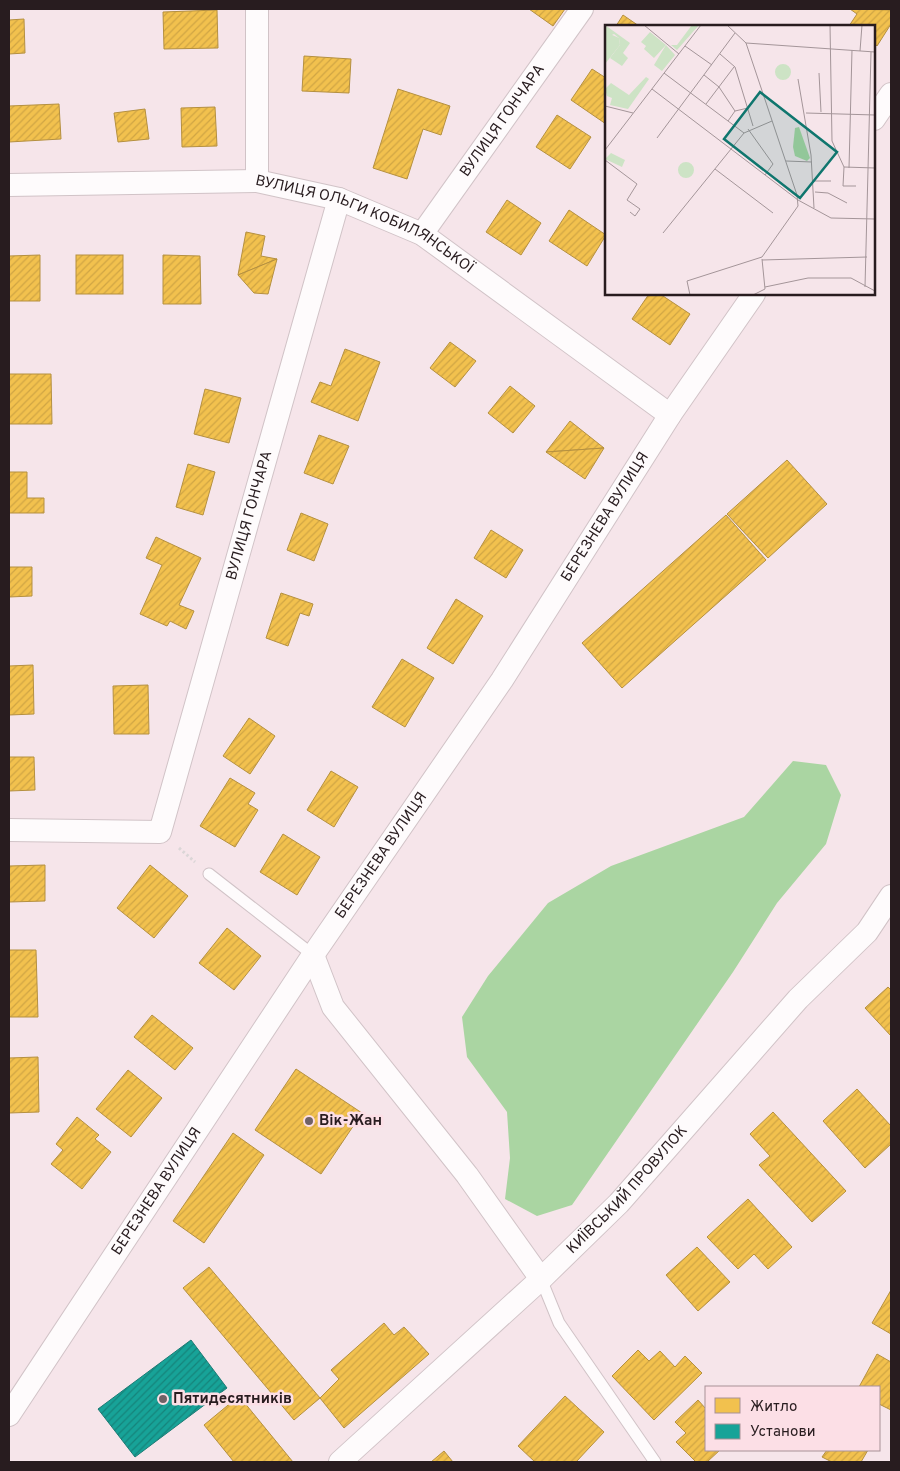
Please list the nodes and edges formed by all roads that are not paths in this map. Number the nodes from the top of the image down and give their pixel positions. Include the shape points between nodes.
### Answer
1 (257, 9) edge
2 (582, 9) edge
3 (891, 94) edge
4 (875, 118) edge
5 (257, 181) junction
6 (9, 185) edge
7 (339, 199) junction
8 (422, 234) junction
9 (753, 295) edge
10 (670, 415) junction
11 (9, 830) edge
12 (209, 874) road end
13 (891, 896) edge
14 (313, 955) junction
15 (541, 1279) junction
16 (9, 1415) edge
17 (340, 1462) edge
18 (655, 1462) edge

1 - 5 street
2 - 8 street, ВУЛИЦЯ ГОНЧАРА
3 - 4 street
5 - 6 street, ВУЛИЦЯ ОЛЬГИ КОБИЛЯНСЬКОЇ
5 - 7 street, ВУЛИЦЯ ОЛЬГИ КОБИЛЯНСЬКОЇ
7 - 8 street, ВУЛИЦЯ ОЛЬГИ КОБИЛЯНСЬКОЇ
7 - 11 street, ВУЛИЦЯ ГОНЧАРА via 160,832
8 - 10 street, ВУЛИЦЯ ОЛЬГИ КОБИЛЯНСЬКОЇ
9 - 10 street, БЕРЕЗНЕВА ВУЛИЦЯ
10 - 14 street, БЕРЕЗНЕВА ВУЛИЦЯ via 502,680
12 - 14 lane
13 - 15 street, КИЇВСЬКИЙ ПРОВУЛОК via 867,932 798,1000 620,1203
14 - 15 street via 333,1007 468,1174
14 - 16 street, БЕРЕЗНЕВА ВУЛИЦЯ
15 - 17 street, КИЇВСЬКИЙ ПРОВУЛОК
15 - 18 lane via 559,1323

